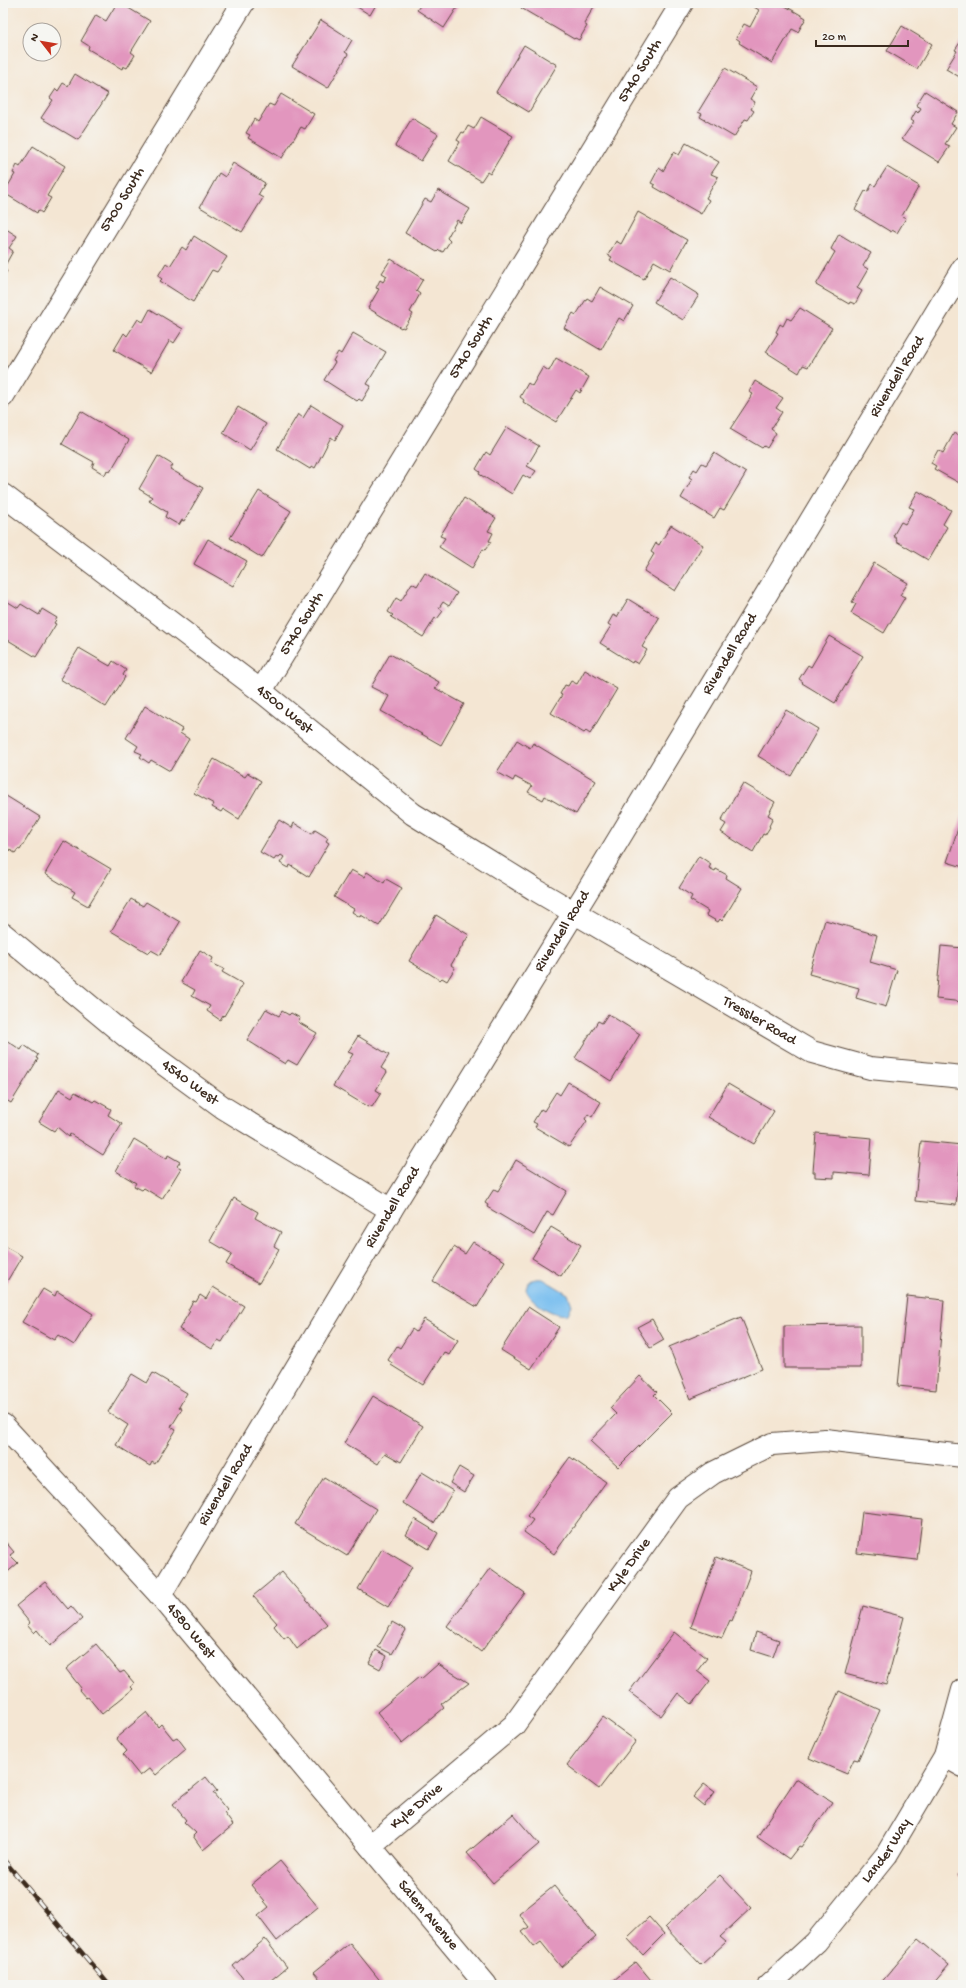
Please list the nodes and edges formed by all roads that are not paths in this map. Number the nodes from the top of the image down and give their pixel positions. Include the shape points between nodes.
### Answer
1 (243, 3) edge
2 (682, 3) edge
3 (963, 268) edge
4 (3, 396) edge
5 (3, 495) edge
6 (261, 691) junction
7 (574, 912) junction
8 (3, 934) edge
9 (963, 1077) edge
10 (390, 1210) junction
11 (3, 1425) edge
12 (963, 1456) edge
13 (160, 1595) junction
14 (963, 1690) edge
15 (954, 1761) edge
16 (370, 1846) junction
17 (486, 1985) edge
18 (769, 1985) edge

1 - 4 street, 5700 South
2 - 6 street, 5740 South
3 - 7 street, Rivendell Road
5 - 6 street, 4500 West
6 - 7 street, 4500 West via 413,814
7 - 9 street, Tressler Road via 812,1052 870,1068
7 - 10 street, Rivendell Road
8 - 10 street, 4540 West via 127,1037 224,1108
10 - 13 street, Rivendell Road
11 - 13 street, 4580 West
12 - 16 street, Kyle Drive via 825,1440 772,1444 713,1473 678,1498 514,1726
13 - 16 street, 4580 West
14 - 15 street, Lander Way
15 - 18 street, Lander Way via 887,1854 816,1942
16 - 17 street, Salem Avenue

